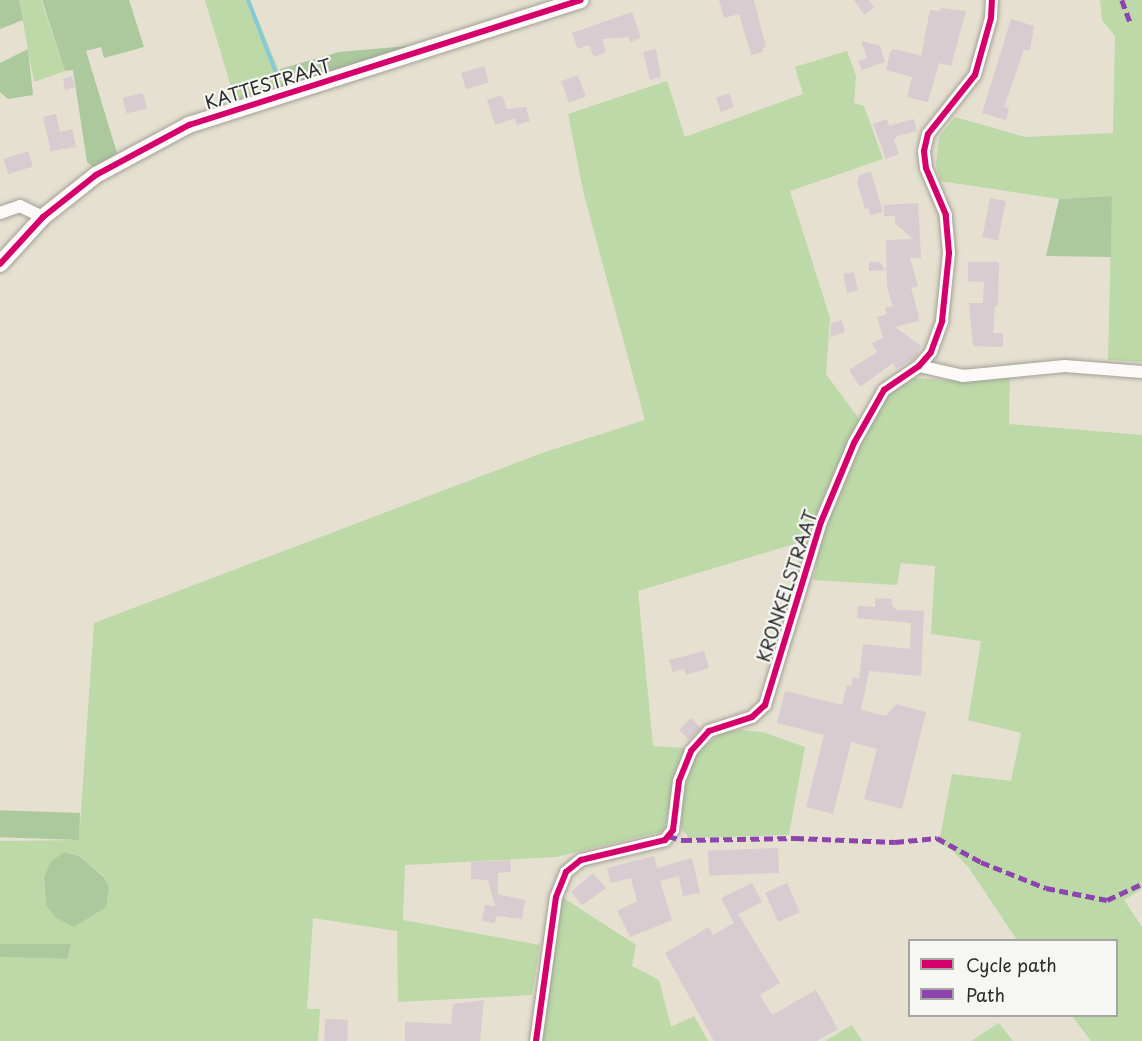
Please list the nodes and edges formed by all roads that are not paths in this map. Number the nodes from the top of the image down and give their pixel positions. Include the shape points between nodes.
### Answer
1 (581, 0) edge
2 (992, 0) edge
3 (0, 213) edge
4 (43, 217) junction
5 (0, 264) edge
6 (919, 366) junction
7 (1142, 372) edge
8 (536, 1041) edge

1 - 4 street, KATTESTRAAT via 189,125 96,175
2 - 6 street, KRONKELSTRAAT via 991,18 975,75 928,134 924,151 926,168 946,216 949,253 942,321 931,352
3 - 4 street via 20,206
4 - 5 street, KATTESTRAAT
6 - 7 street via 963,376 1065,366
6 - 8 street, KRONKELSTRAAT via 884,390 854,443 822,522 765,705 752,717 709,731 691,751 679,781 673,830 665,840 581,860 566,872 556,897

